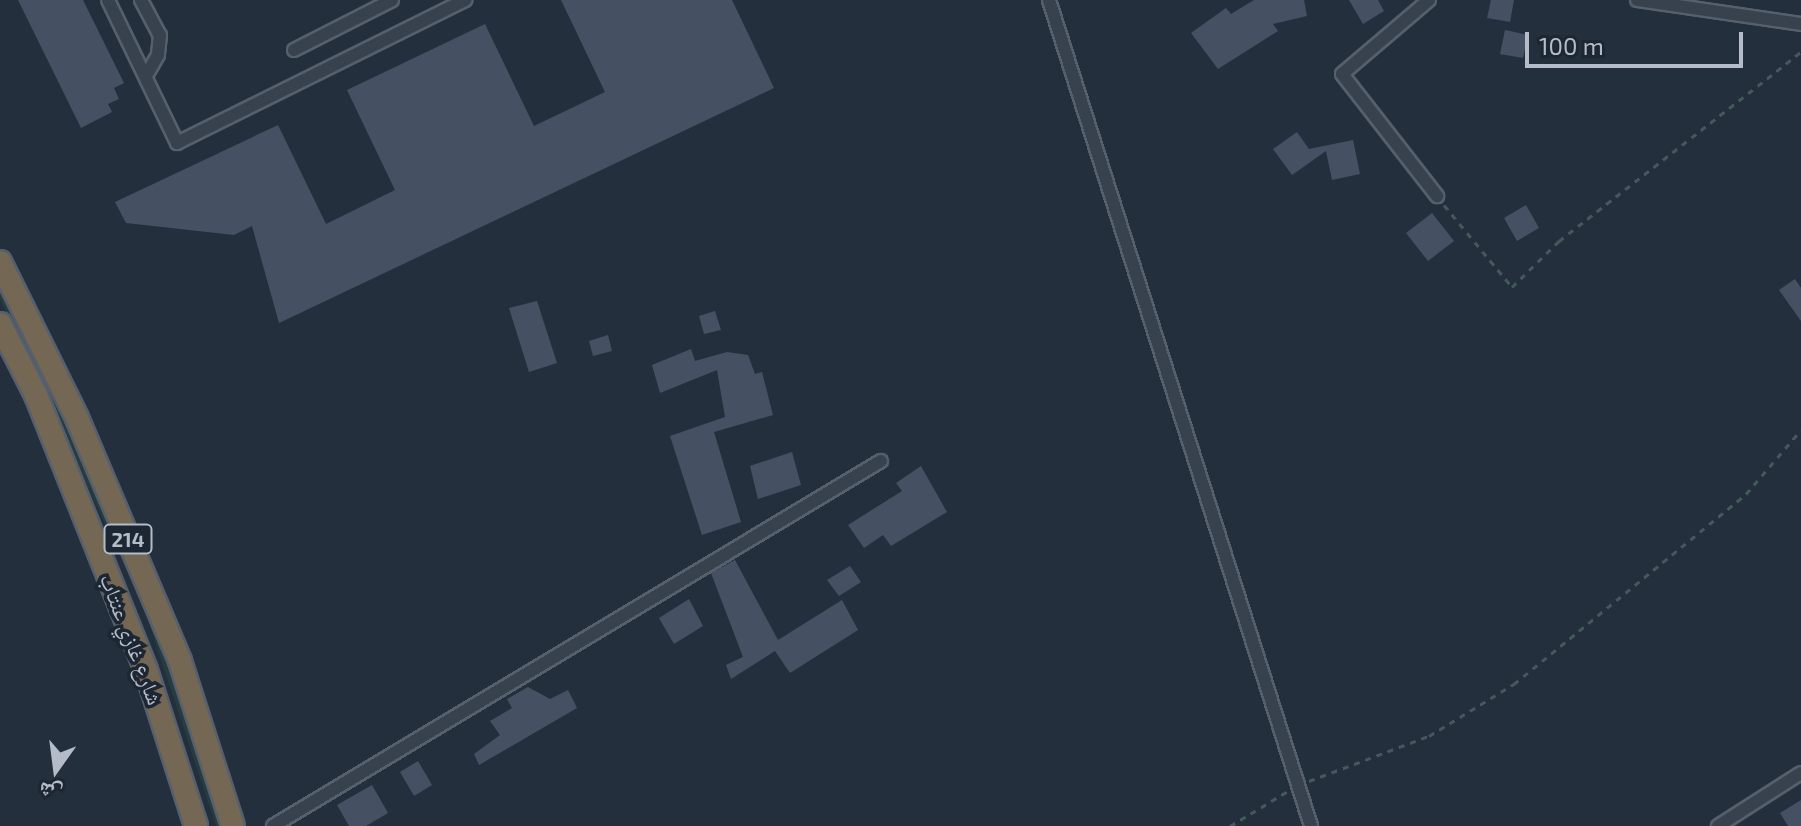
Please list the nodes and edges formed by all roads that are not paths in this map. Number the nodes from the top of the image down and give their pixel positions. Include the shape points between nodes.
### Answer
1 (108, 0) edge
2 (141, 0) edge
3 (392, 0) edge
4 (465, 0) edge
5 (1049, 0) edge
6 (1429, 0) edge
7 (1637, 0) edge
8 (1801, 24) edge
9 (294, 50) dead end
10 (146, 76) junction
11 (1437, 196) road end
12 (0, 262) edge
13 (0, 324) edge
14 (881, 461) dead end
15 (1801, 773) edge
16 (196, 826) edge
17 (233, 826) edge
18 (273, 826) edge
19 (1311, 826) edge
20 (1718, 826) edge

1 - 10 street
2 - 10 street via 160,35 158,55
3 - 9 street
4 - 10 street via 177,143
5 - 19 street
6 - 11 street via 1342,74
7 - 8 street
12 - 17 highway, 214 via 77,418 180,661
13 - 16 highway, شارع غازي عنتاب / 214 via 36,395 146,670
14 - 18 street
15 - 20 street

